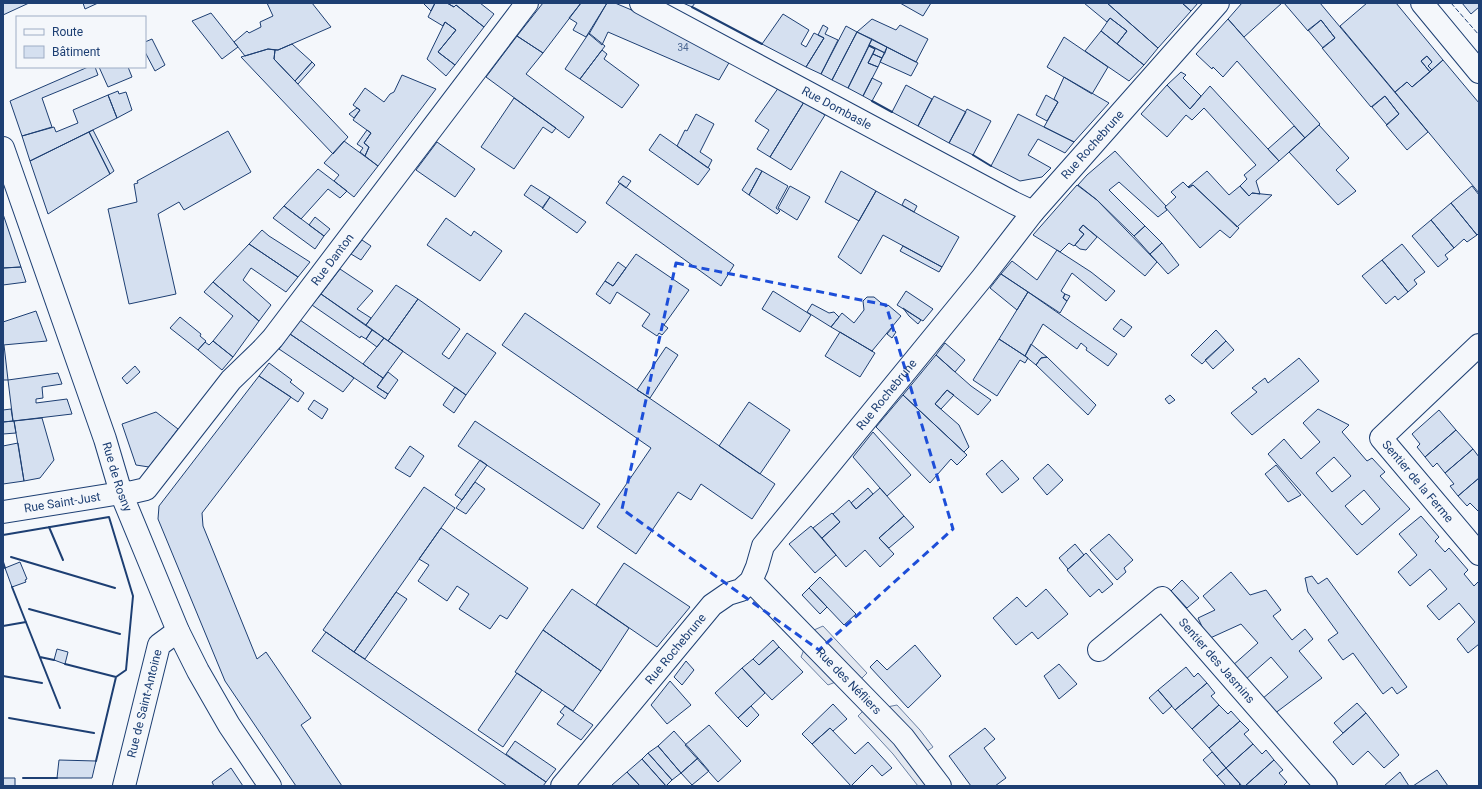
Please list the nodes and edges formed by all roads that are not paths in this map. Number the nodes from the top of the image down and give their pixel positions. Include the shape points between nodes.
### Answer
1 (527, 3) edge
2 (641, 3) edge
3 (1218, 3) edge
4 (1422, 3) edge
5 (1479, 72) edge
6 (3, 148) edge
7 (1033, 212) junction
8 (1479, 345) edge
9 (121, 493) junction
10 (3, 512) edge
11 (1479, 554) edge
12 (751, 581) junction
13 (178, 631) junction
14 (1099, 650) dead end
15 (124, 786) edge
16 (270, 786) edge
17 (562, 786) edge
18 (940, 786) edge
19 (1326, 786) edge

1 - 9 street, Rue Danton via 273,338 231,380 146,489
2 - 7 street, Rue Dombasle
3 - 7 street, Rue Rochebrune
4 - 5 street
6 - 9 street, Rue de Rosny via 107,445
7 - 12 street, Rue Rochebrune via 763,546
8 - 11 street, Sentier de la Ferme via 1381,438
9 - 10 street, Rue Saint-Just
9 - 13 street, Rue de Rosny
12 - 17 street, Rue Rochebrune via 741,590 728,594 712,605
12 - 18 street, Rue des Néfliers via 903,737
13 - 15 street, Rue de Saint-Antoine via 159,645
13 - 16 street, Rue de Rosny via 229,726
14 - 19 street, Sentier des Jasmins via 1162,598

